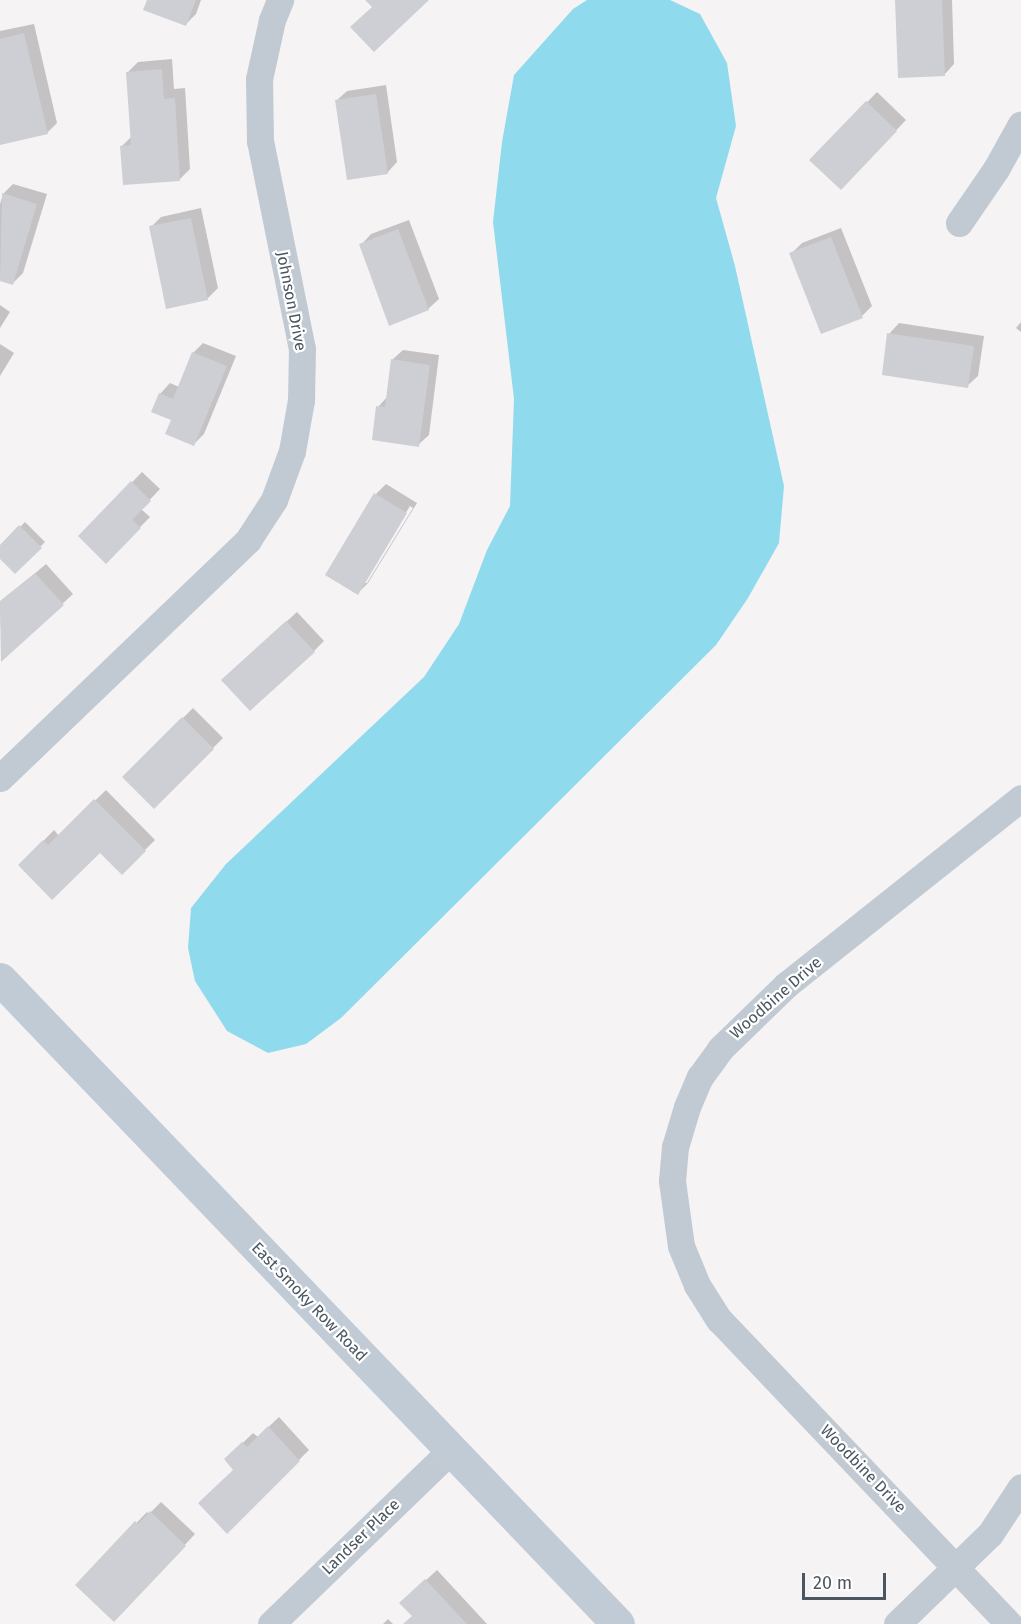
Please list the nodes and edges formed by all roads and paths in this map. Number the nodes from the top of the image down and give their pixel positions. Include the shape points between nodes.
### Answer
1 (280, 0) edge
2 (1021, 124) edge
3 (959, 223) dead end
4 (0, 778) edge
5 (1021, 798) edge
6 (0, 979) edge
7 (451, 1450) junction
8 (1021, 1487) edge
9 (956, 1569) junction
10 (271, 1624) edge
11 (618, 1624) edge
12 (897, 1624) edge
13 (1009, 1624) edge

1 - 4 street, Johnson Drive via 259,79 259,110 260,141 302,349 301,399 292,451 274,501 248,540
2 - 3 street
5 - 9 street, Woodbine Drive via 786,985 720,1049 700,1077 687,1107 675,1147 672,1181 681,1246 697,1286 719,1320
6 - 7 street, East Smoky Row Road
7 - 10 street, Landser Place
7 - 11 street, East Smoky Row Road
8 - 9 street via 990,1534
9 - 12 street
9 - 13 street, Woodbine Drive

